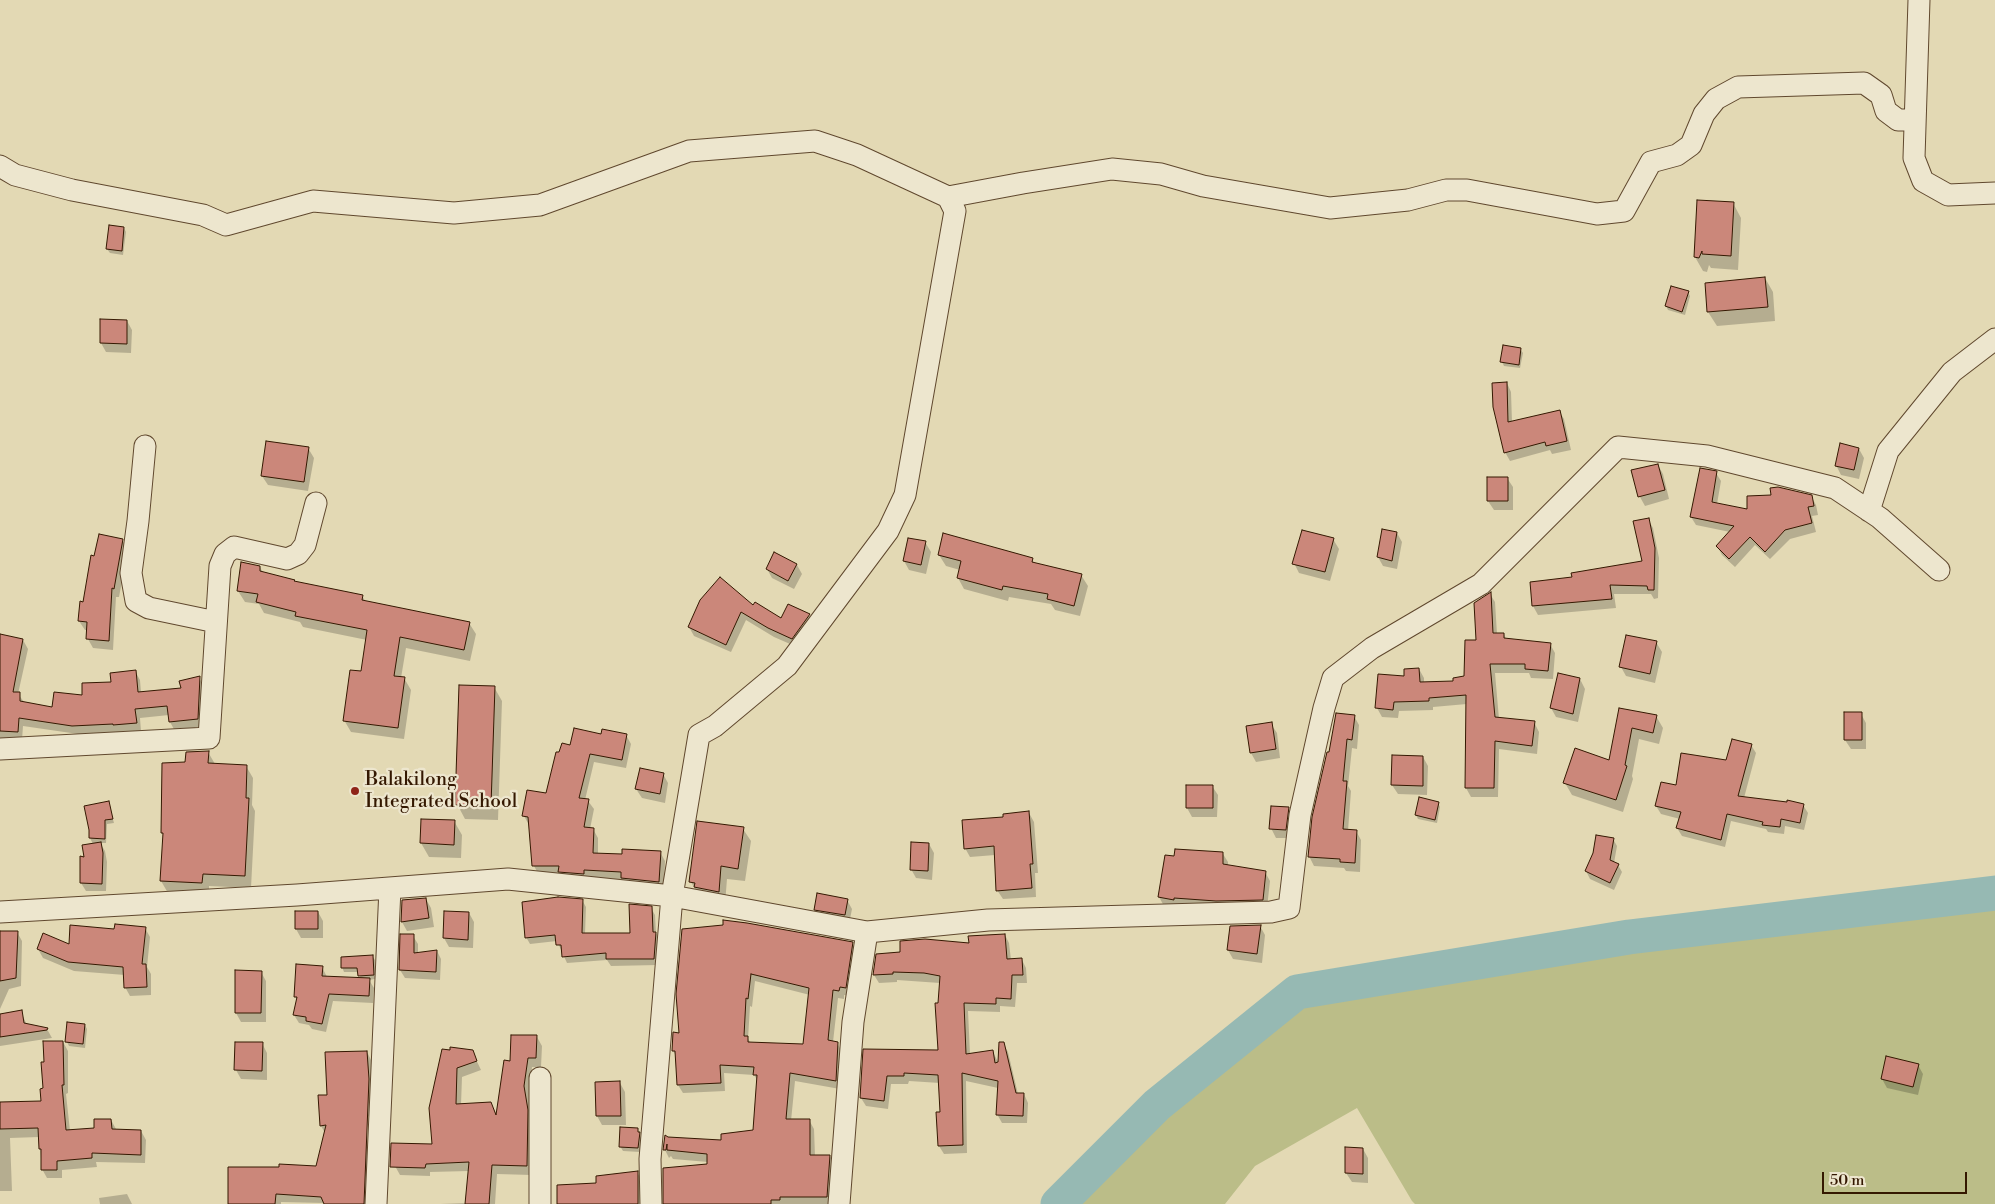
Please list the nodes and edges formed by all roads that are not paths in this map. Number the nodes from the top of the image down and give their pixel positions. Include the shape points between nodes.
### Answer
1 (1919, 0) edge
2 (1915, 120) junction
3 (0, 166) edge
4 (1995, 194) edge
5 (948, 197) junction
6 (1995, 338) edge
7 (145, 446) dead end
8 (316, 502) dead end
9 (1869, 511) junction
10 (1939, 570) dead end
11 (216, 622) junction
12 (0, 748) edge
13 (390, 888) junction
14 (672, 896) junction
15 (0, 912) edge
16 (866, 932) junction
17 (540, 1078) dead end
18 (376, 1204) edge
19 (540, 1204) edge
20 (651, 1204) edge
21 (839, 1204) edge

1 - 2 street
2 - 4 street via 1914,158 1923,182 1948,195
2 - 5 street via 1898,120 1886,111 1880,95 1864,83 1738,87 1716,99 1704,114 1691,145 1677,155 1650,162 1624,211 1596,214 1467,190 1446,190 1408,200 1330,208 1204,186 1161,174 1112,169
3 - 5 street via 15,175 72,190 203,215 226,225 313,201 454,213 540,205 688,151 815,141 857,155
5 - 14 street via 955,211 905,495 888,531 787,666 715,726 699,735
6 - 9 street via 1952,372 1888,451
7 - 11 street via 131,573 136,601 149,608
8 - 11 street via 305,545 298,554 287,559 234,548 225,554 220,566
9 - 10 street
9 - 16 street via 1835,488 1707,456 1618,447 1481,584 1372,648 1333,678 1300,815 1289,908 1270,912 988,920
11 - 12 street via 209,738
13 - 14 street via 508,879
13 - 15 street
13 - 18 street
14 - 16 street
14 - 20 street via 650,1159
16 - 21 street via 852,1022
17 - 19 street

